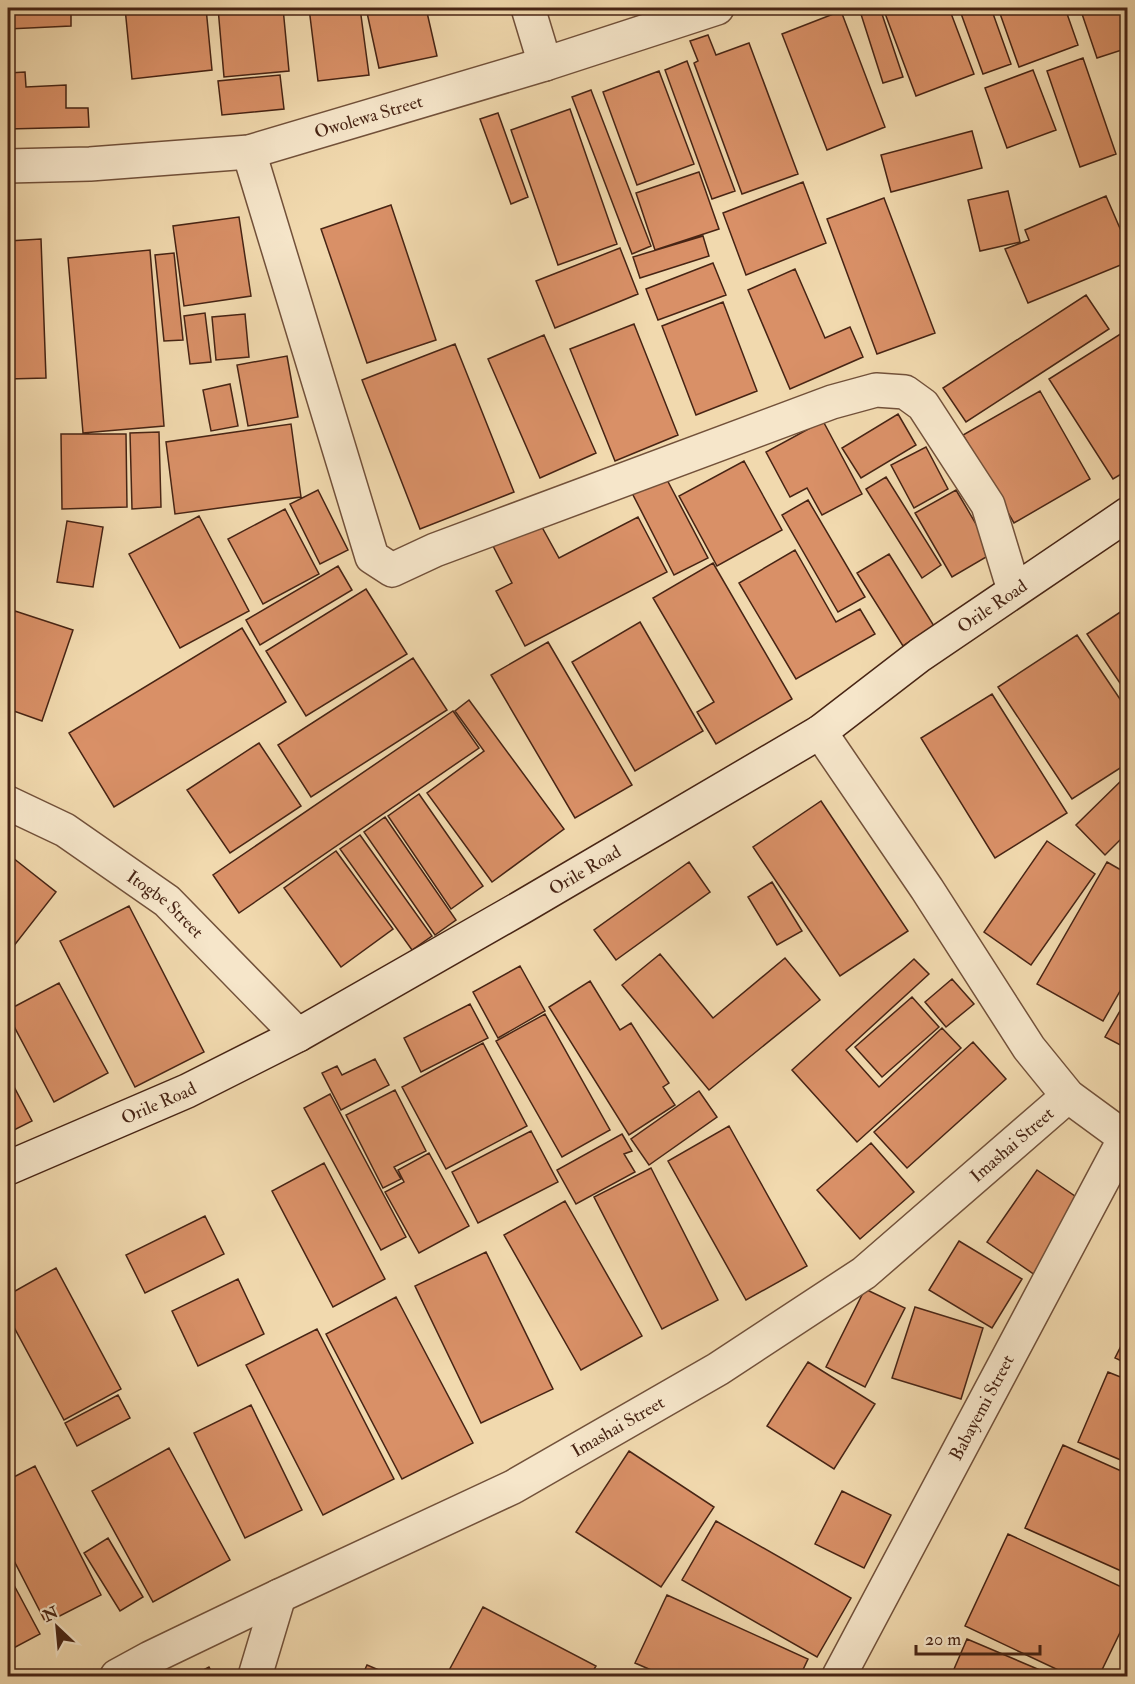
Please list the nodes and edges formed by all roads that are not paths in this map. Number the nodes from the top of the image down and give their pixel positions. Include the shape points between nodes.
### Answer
1 (528, 8) edge
2 (717, 8) edge
3 (545, 64) junction
4 (249, 152) junction
5 (8, 166) edge
6 (1128, 514) edge
7 (1014, 590) junction
8 (820, 732) junction
9 (8, 803) edge
10 (298, 1035) junction
11 (1068, 1096) junction
12 (1126, 1139) edge
13 (8, 1168) edge
14 (279, 1596) junction
15 (117, 1677) edge
16 (255, 1677) edge
17 (839, 1677) edge

1 - 3 street
2 - 3 street, Owolewa Street
3 - 4 street, Owolewa Street
4 - 5 street, Owolewa Street
4 - 7 street via 372,557 392,570 435,550 832,402 876,390 905,392 923,405 988,505
6 - 7 street, Orile Road
7 - 8 street, Orile Road via 920,655
8 - 10 street, Orile Road
8 - 11 street via 1029,1048
9 - 10 street, Itogbe Street via 65,830 166,901
10 - 13 street, Orile Road via 187,1090
11 - 12 street
11 - 14 street, Imashai Street via 864,1273 718,1369 513,1487
12 - 17 street, Babayemi Street
14 - 15 street, Imashai Street
14 - 16 street

